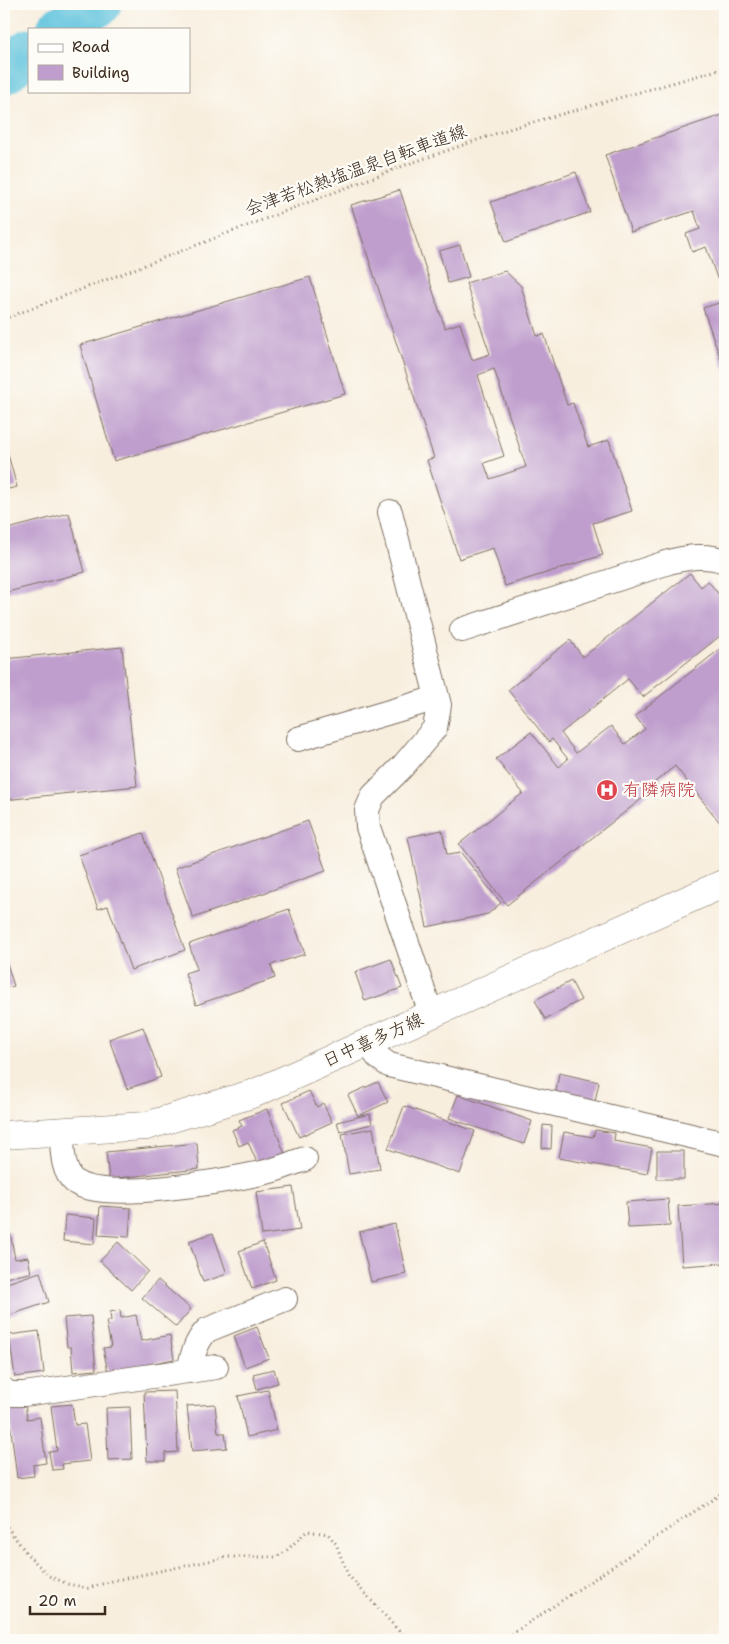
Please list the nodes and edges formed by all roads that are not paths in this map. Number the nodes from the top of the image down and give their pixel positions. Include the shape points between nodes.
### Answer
1 (390, 512) dead end
2 (725, 561) edge
3 (462, 630) dead end
4 (437, 698) junction
5 (298, 740) dead end
6 (725, 883) edge
7 (431, 1014) junction
8 (368, 1042) junction
9 (61, 1130) junction
10 (4, 1135) edge
11 (725, 1144) edge
12 (305, 1159) dead end
13 (284, 1299) dead end
14 (216, 1367) dead end
15 (190, 1371) junction
16 (4, 1390) edge

1 - 4 street
2 - 3 street via 712,556 669,562
4 - 5 street
4 - 7 street via 435,728 373,796 367,810 368,827
6 - 7 main road, 日中喜多方線
7 - 8 main road, 日中喜多方線
8 - 9 main road, 日中喜多方線 via 221,1105 146,1126
8 - 11 street via 389,1065
9 - 10 main road, 日中喜多方線
9 - 12 street via 67,1172 72,1180 90,1190 139,1191 238,1178
13 - 15 street via 207,1330 200,1336
14 - 15 street
15 - 16 street via 24,1394 7,1394

